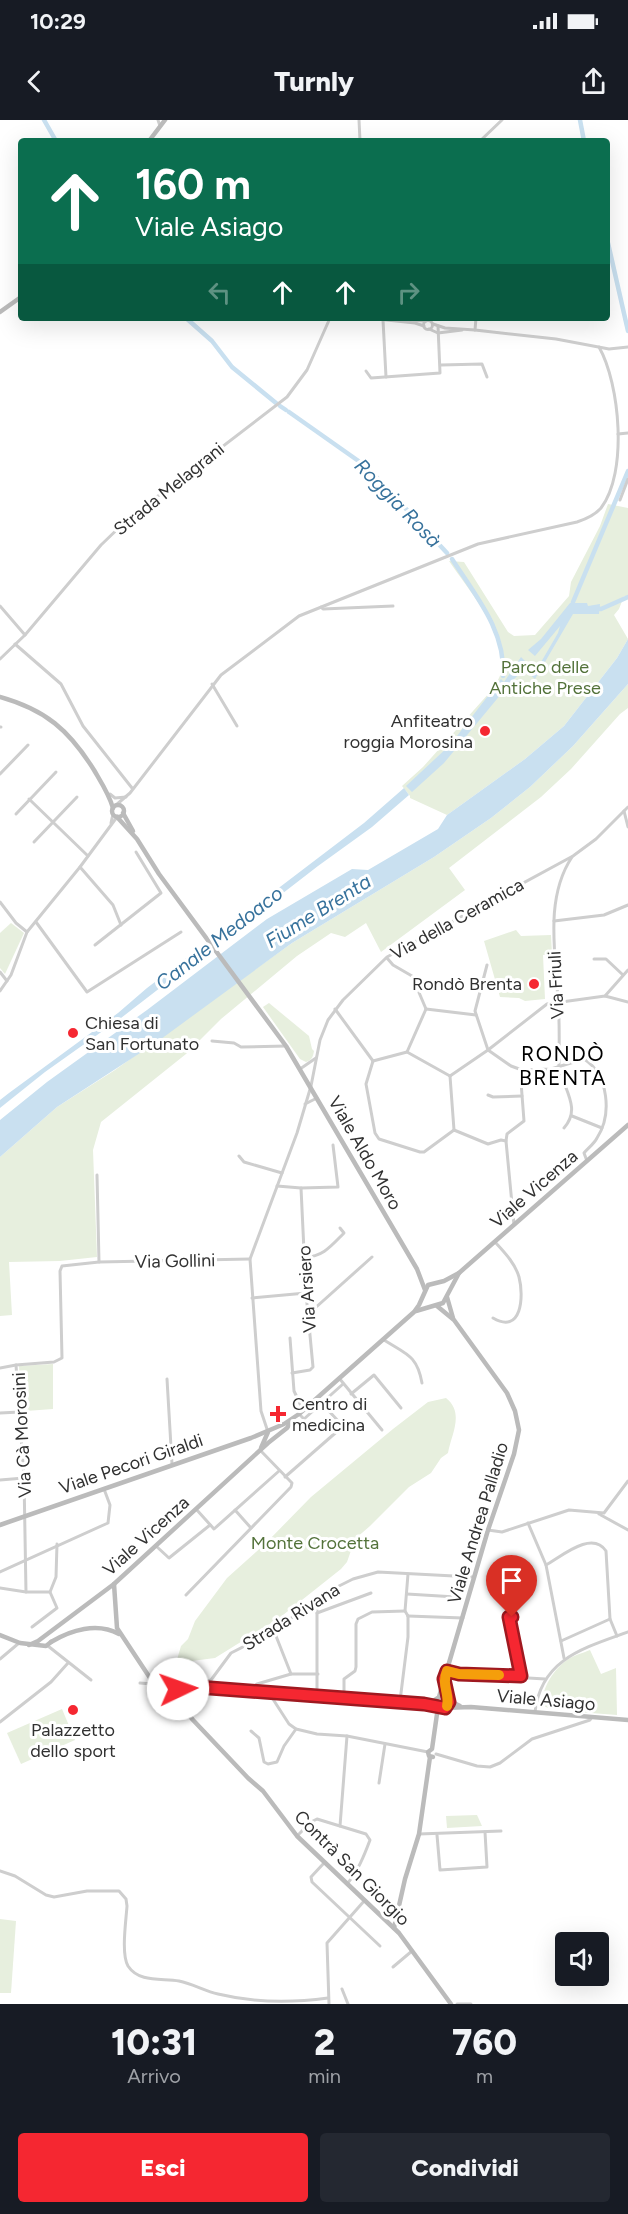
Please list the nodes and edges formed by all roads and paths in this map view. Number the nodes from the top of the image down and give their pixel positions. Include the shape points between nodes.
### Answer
1 (158, 120) edge
2 (165, 120) edge
3 (359, 120) edge
4 (502, 120) edge
5 (160, 126) junction
6 (487, 136) joint
7 (151, 138) edge
8 (360, 138) edge
9 (484, 138) edge
10 (18, 299) edge
11 (0, 312) edge
12 (329, 321) edge
13 (383, 321) edge
14 (398, 321) edge
15 (429, 321) edge
16 (476, 321) edge
17 (438, 326) junction
18 (465, 330) junction
19 (475, 330) junction
20 (438, 333) junction
21 (599, 346) junction
22 (628, 347) edge
23 (606, 348) junction
24 (606, 360) junction
25 (441, 365) junction
26 (366, 370) dead end
27 (386, 377) junction
28 (487, 377) dead end
29 (628, 433) edge
30 (618, 434) junction
31 (628, 479) edge
32 (620, 501) dead end
33 (0, 606) edge
34 (393, 606) dead end
35 (320, 607) junction
36 (25, 635) junction
37 (15, 644) junction
38 (0, 659) edge
39 (212, 684) junction
40 (2, 697) edge
41 (237, 726) dead end
42 (28, 745) dead end
43 (56, 772) dead end
44 (0, 773) edge
45 (103, 786) junction
46 (132, 789) junction
47 (110, 794) junction
48 (127, 796) junction
49 (77, 797) dead end
50 (29, 799) junction
51 (628, 807) edge
52 (116, 809) junction
53 (624, 811) junction
54 (16, 814) dead end
55 (53, 821) junction
56 (110, 825) junction
57 (126, 825) junction
58 (628, 827) edge
59 (137, 839) junction
60 (34, 842) dead end
61 (136, 852) dead end
62 (573, 855) junction
63 (88, 856) junction
64 (80, 867) junction
65 (0, 902) edge
66 (628, 905) edge
67 (554, 921) junction
68 (36, 922) junction
69 (121, 925) junction
70 (27, 932) junction
71 (181, 932) dead end
72 (95, 945) dead end
73 (387, 957) junction
74 (594, 959) dead end
75 (487, 965) dead end
76 (628, 970) edge
77 (0, 972) edge
78 (623, 975) junction
79 (7, 981) junction
80 (0, 991) edge
81 (605, 996) junction
82 (558, 1002) junction
83 (628, 1002) edge
84 (426, 1009) junction
85 (335, 1010) junction
86 (476, 1015) junction
87 (212, 1041) dead end
88 (286, 1046) junction
89 (488, 1050) junction
90 (407, 1052) junction
91 (317, 1057) junction
92 (373, 1061) junction
93 (559, 1066) junction
94 (300, 1069) junction
95 (520, 1069) junction
96 (450, 1076) junction
97 (311, 1086) junction
98 (488, 1095) dead end
99 (522, 1096) junction
100 (317, 1098) junction
101 (304, 1106) junction
102 (572, 1116) junction
103 (628, 1125) edge
104 (564, 1128) dead end
105 (602, 1128) junction
106 (454, 1130) junction
107 (506, 1141) junction
108 (333, 1145) dead end
109 (239, 1156) dead end
110 (587, 1161) junction
111 (282, 1173) junction
112 (97, 1175) dead end
113 (277, 1186) junction
114 (301, 1188) junction
115 (514, 1225) junction
116 (339, 1228) dead end
117 (495, 1242) junction
118 (305, 1257) junction
119 (372, 1257) dead end
120 (250, 1260) junction
121 (99, 1262) junction
122 (459, 1273) junction
123 (420, 1275) junction
124 (436, 1282) junction
125 (424, 1292) junction
126 (306, 1293) junction
127 (448, 1295) junction
128 (252, 1298) junction
129 (435, 1305) junction
130 (308, 1310) junction
131 (414, 1312) junction
132 (493, 1317) dead end
133 (454, 1320) junction
134 (290, 1338) dead end
135 (382, 1339) junction
136 (16, 1365) junction
137 (0, 1368) edge
138 (292, 1373) junction
139 (339, 1378) junction
140 (167, 1379) dead end
141 (422, 1383) dead end
142 (343, 1384) junction
143 (351, 1394) junction
144 (317, 1398) junction
145 (322, 1404) junction
146 (401, 1408) dead end
147 (20, 1412) junction
148 (301, 1412) junction
149 (0, 1413) edge
150 (293, 1418) junction
151 (382, 1430) dead end
152 (270, 1431) junction
153 (251, 1438) junction
154 (268, 1443) junction
155 (260, 1450) junction
156 (172, 1464) junction
157 (279, 1471) junction
158 (285, 1477) junction
159 (24, 1478) junction
160 (0, 1480) edge
161 (628, 1481) edge
162 (104, 1488) junction
163 (196, 1509) junction
164 (235, 1510) junction
165 (598, 1514) junction
166 (25, 1516) junction
167 (528, 1523) junction
168 (0, 1525) edge
169 (210, 1525) junction
170 (251, 1528) junction
171 (488, 1530) junction
172 (628, 1530) edge
173 (57, 1544) junction
174 (155, 1546) junction
175 (26, 1560) junction
176 (546, 1565) junction
177 (0, 1572) edge
178 (408, 1573) junction
179 (475, 1578) junction
180 (114, 1584) junction
181 (0, 1588) edge
182 (26, 1592) junction
183 (50, 1592) junction
184 (371, 1593) dead end
185 (406, 1594) junction
186 (186, 1595) dead end
187 (456, 1597) dead end
188 (317, 1599) junction
189 (405, 1611) junction
190 (317, 1613) junction
191 (408, 1616) junction
192 (512, 1617) dead end
193 (463, 1618) junction
194 (610, 1620) junction
195 (116, 1624) junction
196 (32, 1627) dead end
197 (107, 1629) junction
198 (274, 1631) junction
199 (628, 1632) edge
200 (0, 1635) edge
201 (121, 1635) junction
202 (617, 1636) junction
203 (43, 1637) junction
204 (561, 1641) junction
205 (20, 1643) junction
206 (29, 1645) junction
207 (49, 1645) junction
208 (564, 1658) junction
209 (0, 1659) edge
210 (68, 1662) junction
211 (447, 1671) junction
212 (291, 1674) junction
213 (318, 1674) junction
214 (521, 1676) junction
215 (444, 1679) junction
216 (545, 1679) junction
217 (91, 1680) dead end
218 (140, 1683) dead end
219 (152, 1684) junction
220 (171, 1687) junction
221 (178, 1687) junction
222 (193, 1687) junction
223 (250, 1690) junction
224 (269, 1693) junction
225 (317, 1696) junction
226 (344, 1698) junction
227 (438, 1698) junction
228 (448, 1699) junction
229 (180, 1702) junction
230 (399, 1703) junction
231 (424, 1704) junction
232 (438, 1706) junction
233 (462, 1707) junction
234 (446, 1708) junction
235 (535, 1712) junction
236 (592, 1717) junction
237 (628, 1720) edge
238 (0, 1722) edge
239 (435, 1727) junction
240 (296, 1729) junction
241 (251, 1731) dead end
242 (347, 1736) junction
243 (385, 1743) junction
244 (430, 1752) junction
245 (436, 1754) joint
246 (379, 1783) dead end
247 (340, 1826) junction
248 (501, 1831) dead end
249 (485, 1832) junction
250 (419, 1834) junction
251 (437, 1834) junction
252 (297, 1836) junction
253 (325, 1862) junction
254 (0, 1871) edge
255 (347, 1884) junction
256 (365, 1900) junction
257 (349, 1918) junction
258 (394, 1928) junction
259 (380, 1946) dead end
260 (412, 1951) junction
261 (393, 1967) dead end
262 (342, 1989) dead end
263 (328, 1998) junction
264 (329, 2004) edge
265 (348, 2004) edge
266 (452, 2004) edge
267 (457, 2004) edge
268 (471, 2004) edge

1 - 5 street
2 - 5 main road
3 - 8 street
4 - 6 street
5 - 7 main road
6 - 9 street
10 - 11 main road
12 - 36 street, Strada Melagrani via 295,388 128,519
13 - 27 street
14 - 15 street
15 - 17 street
15 - 20 street via 429,329
16 - 19 street
17 - 18 street
17 - 20 street
18 - 19 street
18 - 20 street
19 - 21 street
20 - 25 street
21 - 23 street
21 - 24 street
22 - 23 street
23 - 24 street
24 - 30 street
25 - 27 street via 440,373 436,374
25 - 28 street via 482,364
26 - 27 street via 371,378
29 - 30 street
30 - 35 street via 620,460 615,480 602,507 588,518 478,544
31 - 32 street
33 - 36 street
34 - 35 street
35 - 39 street via 299,616
36 - 37 street, Strada Melagrani
37 - 38 street, Strada Melagrani
37 - 46 street via 61,684 83,726
39 - 41 street
39 - 46 street
40 - 45 main road via 58,724 80,747
42 - 44 street
43 - 50 street
45 - 47 main road
45 - 52 main road
46 - 48 street
47 - 48 street
47 - 52 main road
48 - 52 street
49 - 55 street
50 - 54 street
50 - 55 street
51 - 53 street, Via della Ceramica
52 - 56 street
52 - 57 main road
52 - 59 main road via 123,813
53 - 58 street
53 - 62 street, Via della Ceramica
55 - 60 street
55 - 63 street
56 - 57 street
56 - 63 street
57 - 59 main road
59 - 88 main road, Viale Aldo Moro
61 - 69 street via 161,893
62 - 67 street, Via Friuli via 559,886
62 - 73 street, Via della Ceramica
63 - 64 street
64 - 68 street
64 - 69 street via 112,905
65 - 70 street
66 - 67 street via 604,915
67 - 82 street, Via Friuli
68 - 70 street
68 - 71 street via 87,992
69 - 72 street
70 - 79 street
73 - 84 street via 412,975
73 - 85 street, Via della Ceramica
74 - 78 street via 606,959
75 - 86 street
76 - 78 street
77 - 79 street
78 - 81 street
79 - 80 street
81 - 82 street
81 - 83 street
82 - 89 street via 547,1004
82 - 93 street, Via Friuli
84 - 86 street
84 - 90 street
85 - 91 street, Via della Ceramica via 322,1032
85 - 92 street
86 - 89 street
87 - 88 street via 241,1047
88 - 94 main road, Viale Aldo Moro
89 - 95 street
89 - 96 street
90 - 92 street
90 - 96 street
91 - 94 street
91 - 97 street, Via della Ceramica
92 - 106 street via 366,1084 379,1139 424,1152
93 - 95 street
93 - 102 street, Via Friuli
93 - 105 street via 585,1059 590,1064 601,1080 607,1102
94 - 97 main road, Viale Aldo Moro
95 - 99 street
96 - 106 street
97 - 100 main road, Viale Aldo Moro
97 - 101 street, Via della Ceramica
98 - 99 street
99 - 107 street via 524,1121 507,1134
100 - 101 street
100 - 123 main road, Viale Aldo Moro
101 - 111 street, Via della Ceramica
102 - 104 street
102 - 105 street
103 - 110 main road, Viale Vicenza
105 - 110 street via 584,1153
106 - 107 street via 488,1144
107 - 115 street
108 - 114 street via 338,1187
109 - 111 street via 241,1161
110 - 115 main road, Viale Vicenza
111 - 113 street, Via della Ceramica
112 - 121 street
113 - 114 street
113 - 120 street, Via della Ceramica
114 - 118 street, Via Arsiero
115 - 117 main road, Viale Vicenza
116 - 118 street via 344,1233 321,1255
117 - 122 main road, Viale Vicenza
117 - 132 street via 513,1262 520,1286 519,1315 505,1322
118 - 126 street, Via Arsiero
119 - 130 street via 314,1309
120 - 121 street, Via Gollini
120 - 128 street
121 - 136 street, Via Cà Morosini via 66,1264 60,1271 62,1358
122 - 124 main road, Viale Vicenza
122 - 127 main road, Viale Vicenza
123 - 124 main road
123 - 125 main road, Viale Aldo Moro
124 - 125 main road, Viale Vicenza
124 - 127 main road via 445,1286
125 - 129 main road via 426,1301
125 - 131 main road, Viale Vicenza
126 - 128 street
126 - 130 street, Via Arsiero
127 - 129 main road, Viale Vicenza via 443,1303
127 - 133 main road, Viale Andrea Palladio
128 - 152 street via 261,1411
129 - 131 main road, Viale Vicenza
129 - 133 main road, Viale Andrea Palladio
130 - 138 street, Via Arsiero via 313,1367
131 - 135 main road, Viale Vicenza
133 - 171 main road, Viale Andrea Palladio via 507,1393 518,1420 517,1447
134 - 138 street
135 - 139 main road, Viale Vicenza
135 - 141 street via 411,1357
136 - 137 street
136 - 147 street, Via Cà Morosini
138 - 148 street
139 - 142 street
139 - 144 main road, Viale Vicenza
140 - 156 street
142 - 143 street
142 - 145 street
143 - 146 street via 374,1375
143 - 151 street
144 - 145 street
144 - 148 main road, Viale Vicenza
145 - 148 street via 304,1419
145 - 158 street via 341,1428
147 - 149 street
147 - 159 street, Via Cà Morosini
148 - 150 main road, Viale Vicenza
150 - 152 main road, Viale Vicenza
150 - 154 main road, Viale Vicenza
152 - 153 main road, Viale Pecori Giraldi
152 - 154 main road via 273,1437
152 - 155 main road
153 - 155 main road
153 - 156 main road, Viale Pecori Giraldi
154 - 155 main road, Viale Vicenza
155 - 157 street
155 - 163 main road, Viale Vicenza
156 - 162 main road, Viale Pecori Giraldi
157 - 158 street
157 - 164 street
158 - 170 street via 291,1487
159 - 160 street
159 - 166 street, Via Cà Morosini
161 - 165 street via 608,1509
162 - 166 main road, Viale Pecori Giraldi
162 - 173 street via 110,1505 108,1523
163 - 169 street
163 - 174 main road, Viale Vicenza
164 - 169 street via 214,1529
164 - 170 street
165 - 167 street via 569,1510
165 - 172 street
166 - 168 main road, Viale Pecori Giraldi
166 - 175 street, Via Cà Morosini
167 - 171 street via 502,1532
167 - 176 street
169 - 174 street via 169,1558
170 - 186 street
171 - 179 main road, Viale Andrea Palladio
173 - 175 street
173 - 183 street via 56,1577
174 - 180 main road, Viale Vicenza
175 - 177 street
175 - 182 street, Via Cà Morosini
176 - 194 street via 588,1542 603,1547
176 - 204 street
178 - 179 street, Strada Rivana
178 - 185 street
178 - 188 street, Strada Rivana via 378,1572 353,1579
179 - 193 main road, Viale Andrea Palladio
180 - 195 main road
180 - 203 main road, Viale Vicenza
181 - 182 street
182 - 183 street
183 - 196 street via 57,1608
184 - 190 street
185 - 187 street
185 - 189 street
188 - 190 street
188 - 198 street, Strada Rivana
189 - 191 street
189 - 226 street via 372,1612 358,1618 356,1668 344,1679
190 - 213 street
191 - 193 street
191 - 230 street
192 - 214 street
193 - 211 main road, Viale Andrea Palladio
194 - 202 street
194 - 204 street
195 - 197 main road
195 - 201 main road
197 - 201 main road
197 - 207 main road via 76,1630
198 - 212 street
198 - 222 street, Strada Rivana via 231,1653 211,1680
199 - 202 street
200 - 205 main road
201 - 219 main road
202 - 208 street
203 - 206 main road, Viale Vicenza
203 - 207 main road via 50,1637
203 - 207 main road via 40,1642
204 - 208 street
205 - 206 main road
205 - 209 street
206 - 207 main road
207 - 210 street
208 - 216 street
210 - 217 street
210 - 238 street via 51,1682
211 - 214 street
211 - 215 main road, Viale Andrea Palladio
212 - 213 street
212 - 223 street via 256,1684
213 - 225 street
214 - 216 street
215 - 227 main road, Viale Andrea Palladio
215 - 228 main road, Viale Andrea Palladio
216 - 235 street
218 - 219 street
219 - 220 main road, Viale Asiago
220 - 221 main road, Viale Asiago
220 - 229 main road, Contrà San Giorgio
221 - 222 main road, Viale Asiago
221 - 229 main road
222 - 223 main road, Viale Asiago
223 - 224 main road, Viale Asiago
224 - 225 main road, Viale Asiago
224 - 240 street
225 - 226 main road, Viale Asiago
226 - 230 main road, Viale Asiago
227 - 228 main road, Viale Asiago
227 - 231 main road, Viale Asiago
227 - 232 main road
228 - 233 main road, Viale Asiago
228 - 234 main road
229 - 252 main road, Contrà San Giorgio via 263,1791
230 - 231 main road, Viale Asiago
231 - 232 main road, Viale Asiago
232 - 234 main road, Viale Asiago
232 - 239 main road
233 - 234 main road, Viale Asiago
233 - 235 main road, Viale Asiago
234 - 239 main road
235 - 236 main road, Viale Asiago
236 - 237 main road, Viale Asiago
236 - 245 street via 532,1738 490,1767
239 - 244 main road
240 - 241 street via 280,1759 268,1764 264,1762 258,1737
240 - 242 street
242 - 243 street
242 - 247 street
243 - 244 street
243 - 246 street
244 - 245 main road via 433,1757
244 - 250 main road
247 - 252 street via 317,1819
247 - 255 street via 366,1834 370,1840
248 - 249 street
249 - 251 street
249 - 251 street via 487,1867 440,1870
250 - 251 street
250 - 258 main road
252 - 253 main road, Contrà San Giorgio
253 - 255 main road, Contrà San Giorgio
253 - 257 street via 311,1877 312,1882
254 - 263 street via 54,1897 119,1891 127,1906 126,1960 131,1970 142,1977 256,2000 299,2002
255 - 256 main road, Contrà San Giorgio
256 - 257 street
256 - 258 main road, Contrà San Giorgio
257 - 259 street
257 - 263 street via 327,1942
258 - 260 main road, Contrà San Giorgio
260 - 261 street
260 - 266 main road, Contrà San Giorgio
262 - 265 street
263 - 264 street
267 - 268 street

